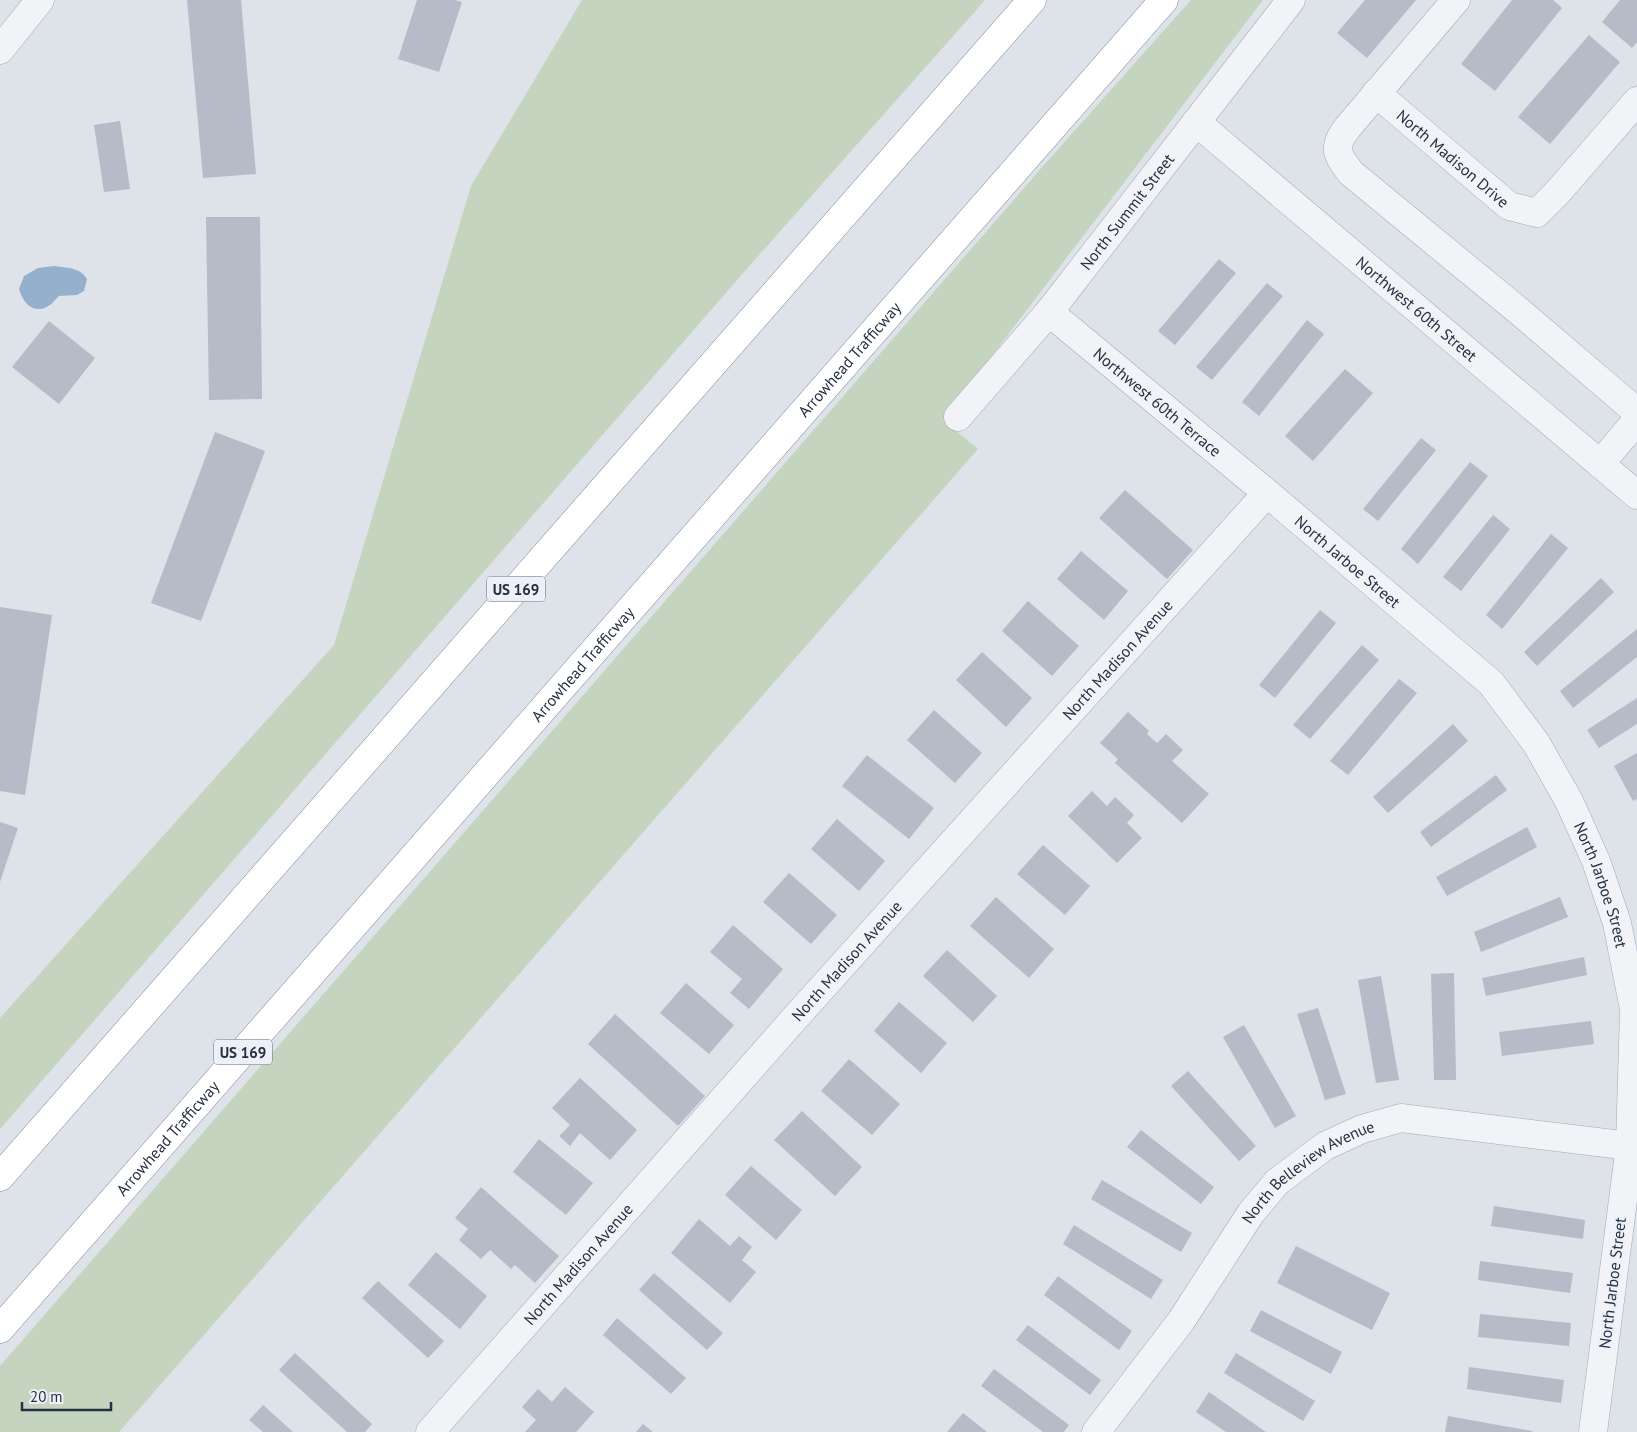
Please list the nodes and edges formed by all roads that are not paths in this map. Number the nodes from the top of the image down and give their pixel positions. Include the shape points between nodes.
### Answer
1 (40, 0) edge
2 (1032, 0) edge
3 (1164, 0) edge
4 (1291, 0) edge
5 (1456, 0) edge
6 (0, 50) edge
7 (1376, 93) junction
8 (1637, 101) edge
9 (1196, 122) junction
10 (1048, 312) junction
11 (1637, 412) edge
12 (958, 418) dead end
13 (1637, 420) edge
14 (1600, 464) junction
15 (1267, 493) junction
16 (1637, 495) edge
17 (1630, 1146) junction
18 (0, 1177) edge
19 (0, 1329) edge
20 (430, 1432) edge
21 (1096, 1432) edge
22 (1593, 1432) edge

1 - 6 street
2 - 18 highway, US 169
3 - 19 highway, Arrowhead Trafficway / US 169
4 - 9 street, North Summit Street
5 - 7 street
7 - 8 street, North Madison Drive via 1509,206 1537,212
7 - 11 street via 1338,140 1337,149 1351,173
9 - 10 street, North Summit Street
9 - 14 street, Northwest 60th Street
10 - 12 street, North Summit Street
10 - 15 street, Northwest 60th Terrace
13 - 14 street
14 - 16 street, Northwest 60th Street
15 - 17 street, North Jarboe Street via 1491,683 1536,743 1569,801 1596,860 1617,923 1634,1009
15 - 20 street, North Madison Avenue via 795,1018
17 - 21 street, North Belleview Avenue via 1401,1118 1362,1129 1325,1146 1292,1168 1251,1212 1181,1321
17 - 22 street, North Jarboe Street

